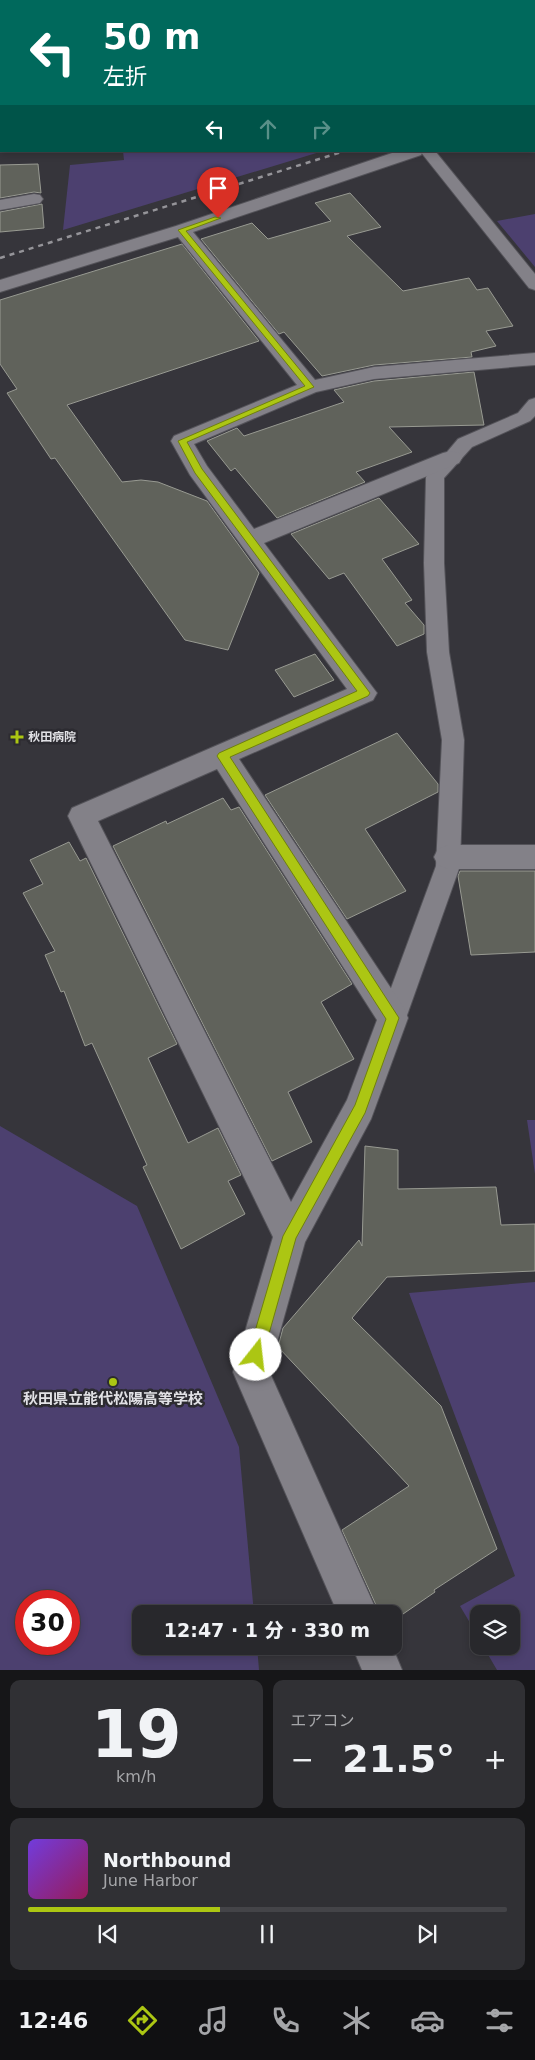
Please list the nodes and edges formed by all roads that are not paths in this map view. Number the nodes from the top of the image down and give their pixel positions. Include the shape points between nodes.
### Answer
1 (412, 152) edge
2 (428, 152) edge
3 (34, 199) dead end
4 (0, 205) edge
5 (182, 230) junction
6 (535, 285) edge
7 (0, 286) edge
8 (535, 359) edge
9 (310, 387) junction
10 (535, 404) edge
11 (451, 458) junction
12 (251, 539) junction
13 (223, 756) junction
14 (448, 857) junction
15 (535, 857) edge
16 (393, 1018) junction
17 (290, 1236) junction
18 (354, 1605) edge
19 (376, 1655) edge
20 (382, 1670) edge

1 - 5 street
2 - 6 lane
3 - 4 street
5 - 7 street
5 - 9 street
8 - 9 street via 374,373
9 - 12 street via 182,441 198,470
10 - 11 lane via 524,418 465,443
11 - 12 street
11 - 14 lane via 435,477 434,563 438,652 453,740
12 - 13 street via 364,693
13 - 16 street
13 - 17 street via 82,816
14 - 15 street
14 - 16 lane via 448,866
16 - 17 street via 360,1108
17 - 18 street via 251,1372
19 - 20 street

